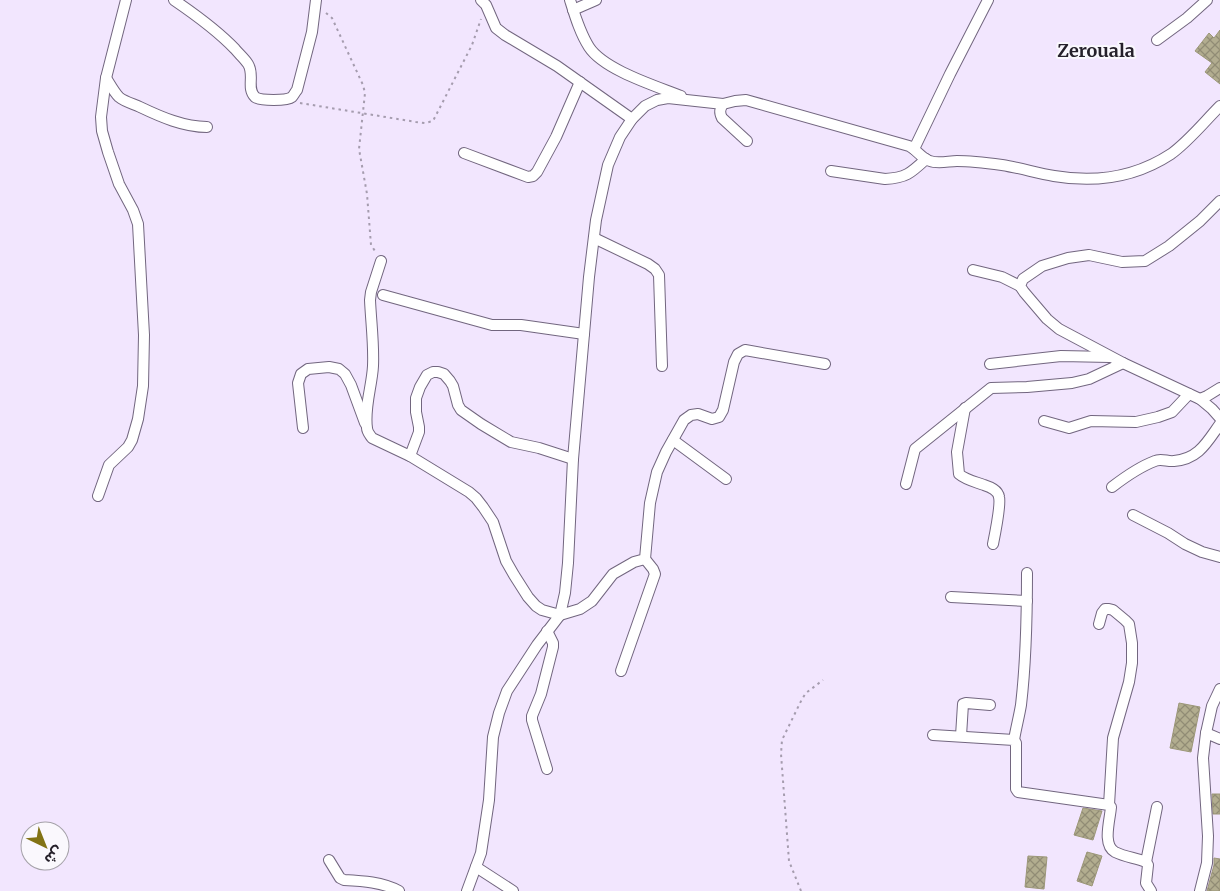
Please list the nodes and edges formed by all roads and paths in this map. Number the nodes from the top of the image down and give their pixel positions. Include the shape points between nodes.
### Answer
1 (126, 0) edge
2 (174, 0) edge
3 (570, 0) edge
4 (596, 0) edge
5 (988, 0) edge
6 (1207, 0) edge
7 (483, 2) edge
8 (316, 4) edge
9 (573, 10) junction
10 (1157, 40) dead end
11 (106, 78) junction
12 (580, 82) junction
13 (285, 100) junction
14 (692, 100) junction
15 (723, 104) junction
16 (1220, 106) edge
17 (362, 114) junction
18 (632, 119) junction
19 (207, 127) dead end
20 (746, 141) dead end
21 (914, 149) junction
22 (464, 153) dead end
23 (926, 159) junction
24 (831, 171) dead end
25 (1220, 201) edge
26 (594, 238) junction
27 (380, 261) joint
28 (973, 270) dead end
29 (1020, 286) junction
30 (383, 295) dead end
31 (584, 334) junction
32 (1111, 357) junction
33 (1123, 363) junction
34 (824, 364) dead end
35 (990, 364) dead end
36 (662, 366) dead end
37 (1220, 388) edge
38 (1189, 394) junction
39 (1200, 399) junction
40 (965, 408) junction
41 (1220, 418) edge
42 (1044, 421) dead end
43 (1220, 424) edge
44 (303, 428) dead end
45 (367, 428) junction
46 (673, 440) junction
47 (410, 456) junction
48 (573, 459) junction
49 (726, 479) dead end
50 (906, 484) dead end
51 (1112, 486) dead end
52 (98, 496) dead end
53 (1133, 515) dead end
54 (993, 544) dead end
55 (1220, 557) edge
56 (645, 559) junction
57 (1028, 574) dead end
58 (951, 597) dead end
59 (1027, 601) junction
60 (560, 615) junction
61 (1099, 624) dead end
62 (547, 631) junction
63 (621, 670) dead end
64 (823, 680) dead end
65 (1220, 689) edge
66 (990, 705) dead end
67 (1206, 733) junction
68 (933, 736) dead end
69 (961, 736) junction
70 (1220, 739) edge
71 (1014, 740) junction
72 (547, 769) dead end
73 (1108, 805) junction
74 (1157, 807) dead end
75 (328, 860) dead end
76 (1146, 862) junction
77 (476, 867) junction
78 (398, 891) edge
79 (467, 891) edge
80 (513, 891) edge
81 (801, 891) edge
82 (1151, 891) edge
83 (1200, 891) edge

1 - 11 street
2 - 13 street via 223,37 247,63 254,96
3 - 9 street
4 - 9 street
5 - 21 street
6 - 10 street
7 - 12 street via 496,28
7 - 17 path via 472,45 433,122
8 - 13 street via 297,90
8 - 17 path via 332,18 354,64 365,92
9 - 14 street via 590,49 605,63
11 - 19 street via 119,97 129,102 177,122
11 - 52 street via 102,131 119,184 138,224 144,358 143,386 132,440 109,465
12 - 18 street
12 - 22 street via 556,137 533,176 528,177
13 - 17 path
14 - 15 street
14 - 18 street via 657,100
15 - 20 street via 720,110 722,118
15 - 21 street via 746,100
16 - 23 street via 1170,154 1136,171 1096,180 1054,176 1002,165
17 - 27 path via 359,149 371,245
18 - 26 street via 608,165
21 - 23 street
23 - 24 street via 910,173 895,179
25 - 29 street via 1169,246 1145,261 1122,262 1089,255 1068,258 1042,266 1023,279
26 - 31 street
26 - 36 street via 655,269 658,275
27 - 45 street via 371,292 373,366
28 - 29 street via 1002,277
29 - 32 street via 1059,329
30 - 31 street via 492,325 521,325
31 - 48 street
32 - 33 street
32 - 35 street via 1061,356
33 - 38 street
33 - 40 street via 1072,383 991,388
34 - 46 street via 745,350 734,362 723,410 718,417 691,415 684,420
37 - 39 street
38 - 39 street
38 - 42 street via 1175,409 1158,418 1136,422 1091,421 1069,428
39 - 41 street
40 - 50 street via 915,450
40 - 54 street via 957,452 959,474 998,493
43 - 51 street via 1192,457 1170,462 1157,460
44 - 45 street via 298,383 301,374 308,369 329,367 345,374
45 - 47 street via 372,438
46 - 49 street
46 - 56 street via 657,472 650,503
47 - 48 street via 419,432 416,398 427,375 438,372 450,381 461,410 481,424 511,442
47 - 60 street via 476,498 493,522 506,561 528,597 542,610
48 - 60 street via 568,563
53 - 55 street via 1184,544
56 - 60 street via 613,574 592,600 580,609
56 - 63 street via 655,574
57 - 59 street
58 - 59 street
59 - 71 street via 1021,706
60 - 62 street
61 - 73 street via 1105,609 1113,610 1129,624 1132,643 1129,682 1113,738
62 - 72 street via 554,647 532,720
62 - 77 street via 507,691 499,714 493,737 489,800
64 - 81 path via 806,693 782,740 789,861
65 - 67 street
66 - 69 street via 963,704
67 - 70 street
67 - 83 street via 1203,758 1207,863
68 - 69 street
69 - 71 street
71 - 73 street via 1018,792
73 - 76 street via 1111,807 1107,841 1110,848
74 - 76 street
75 - 78 street via 344,880 378,883
76 - 82 street via 1146,883
77 - 79 street
77 - 80 street

